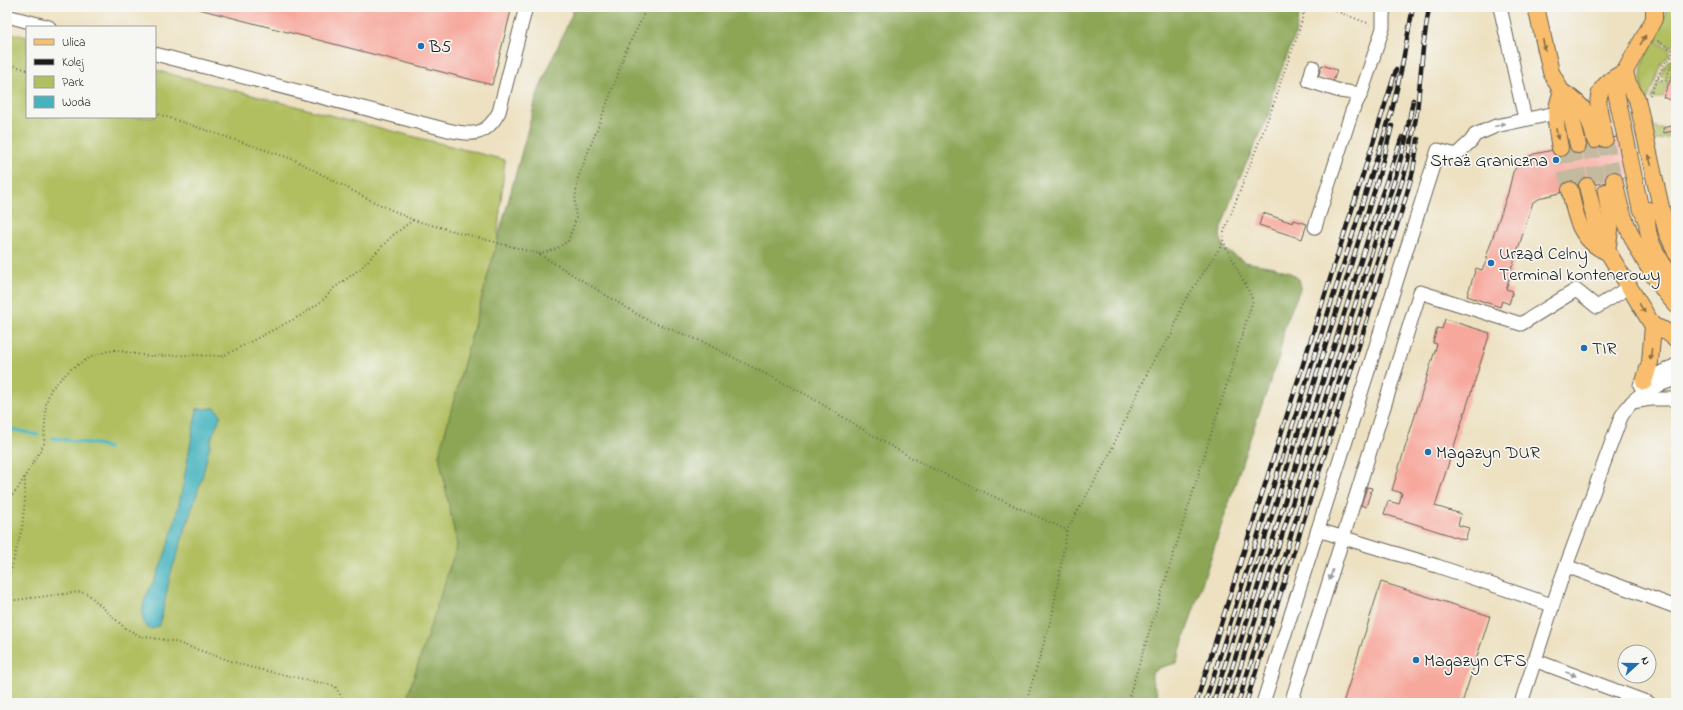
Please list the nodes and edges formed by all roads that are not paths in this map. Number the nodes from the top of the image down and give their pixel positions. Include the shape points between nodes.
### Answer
1 (526, 7) edge
2 (1385, 7) edge
3 (1500, 7) edge
4 (1536, 7) edge
5 (1654, 7) edge
6 (7, 16) edge
7 (45, 26) edge
8 (156, 54) edge
9 (1313, 67) dead end
10 (1625, 72) junction
11 (1562, 92) junction
12 (1361, 94) junction
13 (1556, 113) junction
14 (1525, 120) junction
15 (1587, 143) junction
16 (1596, 184) junction
17 (1315, 227) dead end
18 (1606, 252) junction
19 (1676, 253) edge
20 (1676, 284) edge
21 (1629, 287) junction
22 (1676, 304) edge
23 (1653, 326) junction
24 (1676, 339) edge
25 (1676, 365) edge
26 (1676, 379) edge
27 (1644, 382) junction
28 (1676, 399) edge
29 (1630, 402) junction
30 (1318, 530) junction
31 (1342, 538) junction
32 (1566, 566) junction
33 (1552, 605) junction
34 (1676, 608) edge
35 (1534, 660) junction
36 (1263, 703) edge
37 (1291, 703) edge
38 (1521, 703) edge
39 (1649, 703) edge

1 - 8 lane via 499,112 493,123 484,130 474,133 448,130
2 - 12 lane via 1383,28
3 - 14 lane
4 -> 11 main road via 1551,72
10 -> 5 main road via 1654,19
6 - 7 lane
9 - 12 lane via 1309,81 1340,91
10 - 15 main road via 1607,82 1598,96 1599,106
19 -> 10 main road via 1666,230 1637,99
10 - 20 main road via 1617,87 1616,98 1639,202 1651,243
11 - 13 main road
11 - 15 main road
11 - 15 main road via 1583,108 1590,120
12 - 17 lane via 1352,111
13 - 14 lane
13 -> 15 main road via 1556,125
30 -> 14 lane via 1438,150 1456,155 1475,135 1496,126
16 - 18 main road via 1611,216
16 - 18 main road via 1577,222 1590,241
16 - 22 main road via 1628,212 1627,224 1631,235 1663,288
18 - 21 main road
21 -> 23 main road
21 - 31 lane via 1597,307 1576,290 1521,324 1420,292
23 - 24 main road
23 -> 27 main road via 1650,362
25 - 27 lane
26 - 29 lane via 1645,391
27 - 29 lane
28 - 29 lane
29 - 32 lane via 1618,424
30 - 31 lane
30 - 36 lane
31 - 33 lane
31 -> 37 lane
32 - 33 lane
32 - 34 lane
33 - 35 lane
35 - 38 lane
35 -> 39 lane

